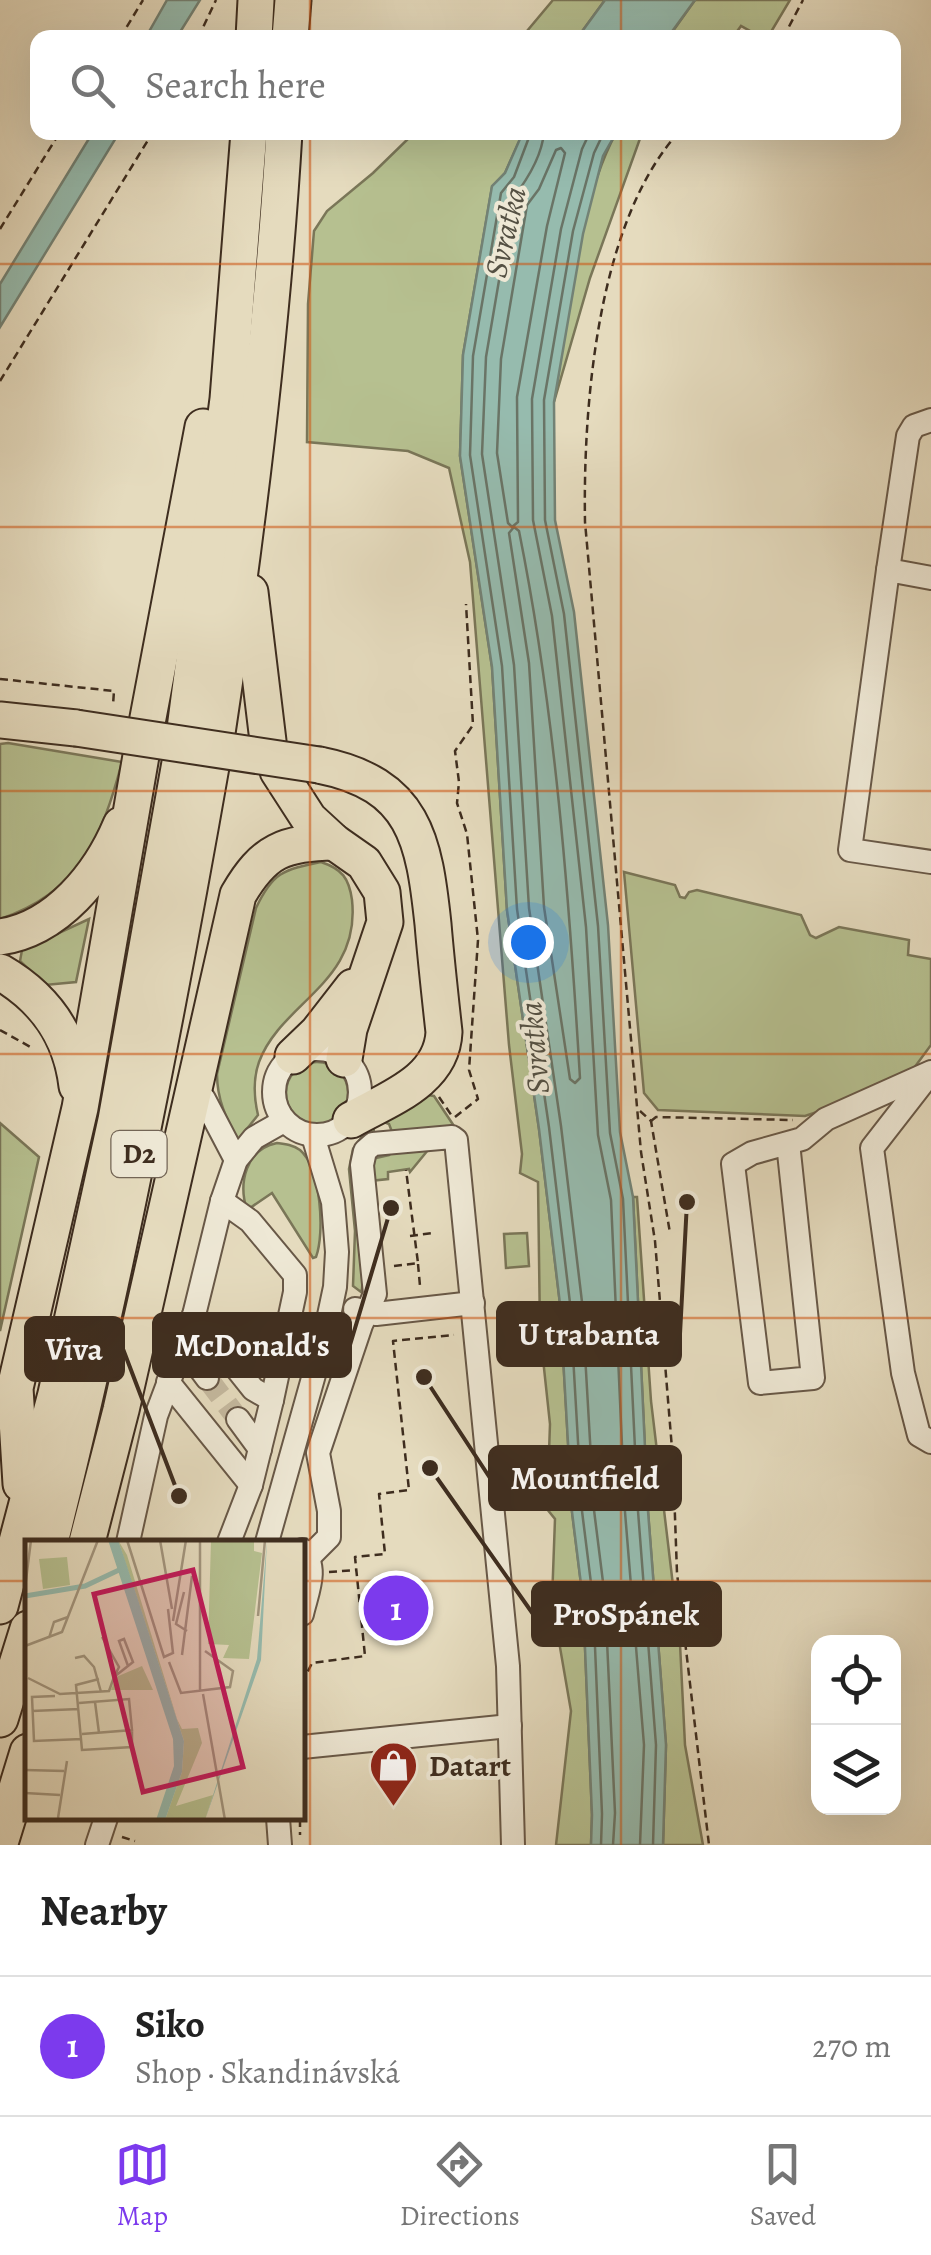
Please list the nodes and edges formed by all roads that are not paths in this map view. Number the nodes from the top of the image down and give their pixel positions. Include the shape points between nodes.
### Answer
1 (256, 0) edge
2 (292, 0) edge
3 (254, 30) edge
4 (290, 30) edge
5 (248, 140) edge
6 (284, 140) edge
7 (244, 226) junction
8 (931, 420) edge
9 (245, 547) junction
10 (888, 570) junction
11 (931, 578) edge
12 (0, 720) edge
13 (143, 747) junction
14 (204, 749) junction
15 (334, 842) junction
16 (931, 862) edge
17 (0, 937) edge
18 (366, 971) junction
19 (0, 972) edge
20 (293, 1056) junction
21 (351, 1068) junction
22 (931, 1072) edge
23 (415, 1083) junction
24 (204, 1099) dead end
25 (80, 1108) junction
26 (284, 1120) junction
27 (345, 1125) junction
28 (183, 1135) junction
29 (313, 1136) junction
30 (788, 1143) junction
31 (236, 1160) junction
32 (331, 1193) junction
33 (222, 1201) junction
34 (473, 1302) junction
35 (332, 1305) junction
36 (366, 1312) junction
37 (194, 1315) junction
38 (184, 1347) junction
39 (207, 1378) tunnel mouth
40 (168, 1382) junction
41 (272, 1400) junction
42 (238, 1420) tunnel mouth
43 (931, 1442) edge
44 (260, 1448) junction
45 (251, 1485) junction
46 (22, 1520) junction
47 (51, 1540) edge
48 (88, 1540) edge
49 (128, 1540) edge
50 (229, 1540) edge
51 (271, 1540) edge
52 (306, 1553) edge
53 (305, 1601) edge
54 (0, 1606) edge
55 (25, 1639) edge
56 (0, 1719) edge
57 (510, 1726) junction
58 (305, 1747) edge
59 (25, 1762) edge
60 (25, 1792) edge
61 (105, 1820) edge
62 (278, 1820) edge
63 (1, 1844) edge
64 (97, 1845) edge
65 (280, 1845) edge
66 (514, 1845) edge

1 - 3 highway
2 - 4 highway
5 - 7 highway, D2
6 - 9 highway, D2
7 - 13 highway
7 - 14 highway, D2
8 - 10 street via 908,436
9 - 14 highway, D2
9 - 15 highway via 273,756 299,806
10 - 11 street
10 - 16 street via 850,850
12 - 23 highway, bridge via 320,765 380,788 403,811 426,866 444,1032 437,1063
13 - 17 highway via 112,846 74,897 43,922
13 - 25 highway
14 - 28 highway
14 - 46 highway, D2
14 - 47 highway, D2 via 142,1143
15 - 18 highway via 364,863 382,892 384,922
15 - 28 highway via 301,843 266,856 238,895
18 - 20 highway
18 - 21 highway via 349,1029
19 - 25 highway via 28,990 59,1025
20 - 21 street via 324,1050
20 - 26 street via 274,1086
21 - 23 highway via 381,1086
21 - 27 street via 360,1099
22 - 30 street
22 - 43 street via 872,1148 903,1373 919,1435
23 - 27 highway
24 - 31 street
25 - 46 highway via 16,1388
26 - 29 street
26 - 31 street via 254,1138
27 - 29 street
27 - 32 street
28 - 48 highway
29 - 32 street
30 - 30 street via 733,1164 760,1382 813,1378
31 - 33 street
32 - 35 street via 337,1252
33 - 37 street
33 - 41 street via 250,1221 296,1275
34 - 36 street
34 - 36 street via 456,1140 446,1135 373,1144 365,1152 375,1294
34 - 57 street
35 - 36 street
35 - 51 street
36 - 52 street via 318,1454 329,1536
37 - 38 street
37 - 41 street via 253,1389
38 - 39 street
38 - 40 street
40 - 45 street
40 - 49 street
41 - 44 street
42 - 44 street
44 - 45 street
45 - 50 street
46 - 54 highway, D2
52 - 53 street via 312,1570
55 - 56 highway
57 - 58 street
57 - 66 street
59 - 63 highway
60 - 63 highway
61 - 64 street
62 - 65 street

